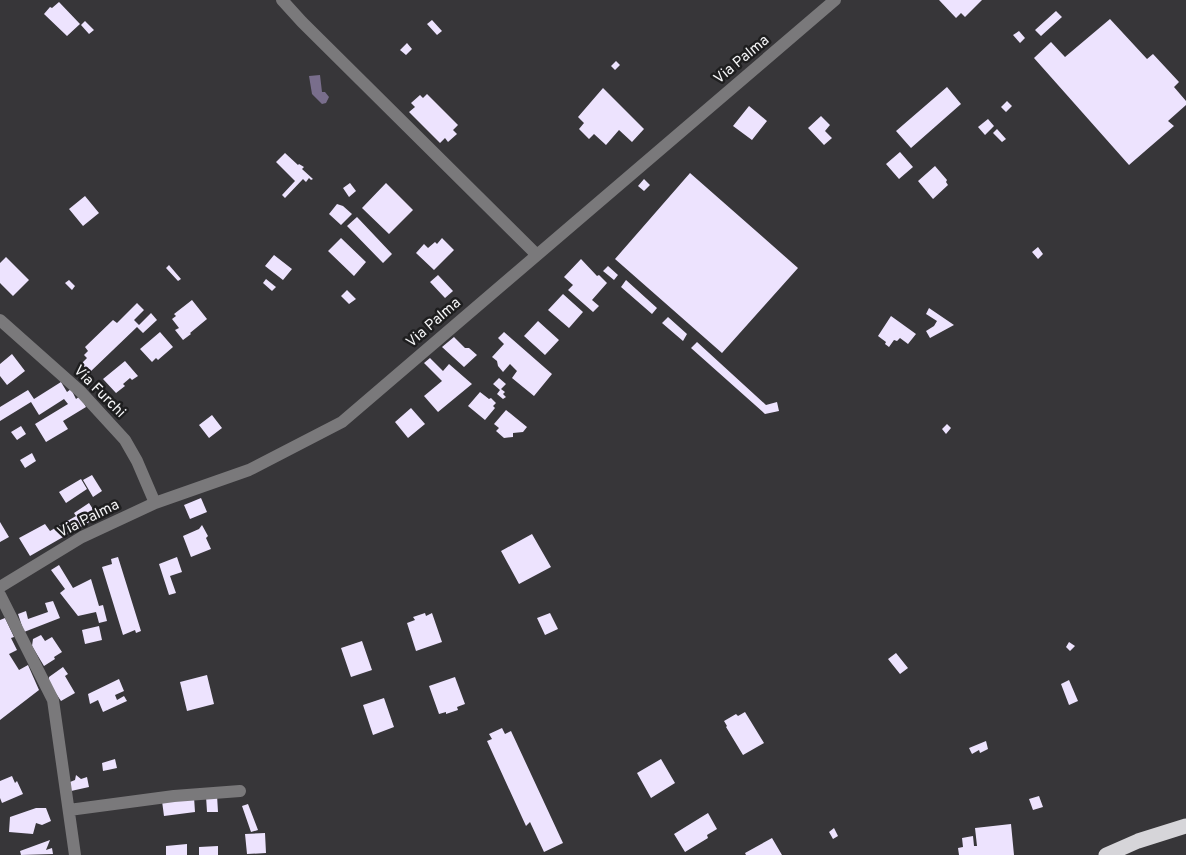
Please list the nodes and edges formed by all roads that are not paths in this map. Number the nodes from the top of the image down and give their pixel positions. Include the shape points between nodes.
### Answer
1 (282, 0) edge
2 (835, 0) edge
3 (537, 255) junction
4 (0, 320) edge
5 (155, 503) junction
6 (0, 587) edge
7 (0, 595) edge
8 (240, 791) dead end
9 (69, 810) junction
10 (1186, 826) edge
11 (75, 855) edge
12 (1106, 855) edge

1 - 3 street
2 - 3 street, Via Palma
3 - 5 street, Via Palma via 342,422 249,470
4 - 5 street, Via Furchi via 81,392 125,440
5 - 6 street, Via Palma via 82,537
7 - 9 street via 53,700
8 - 9 street
9 - 11 street
10 - 12 highway

